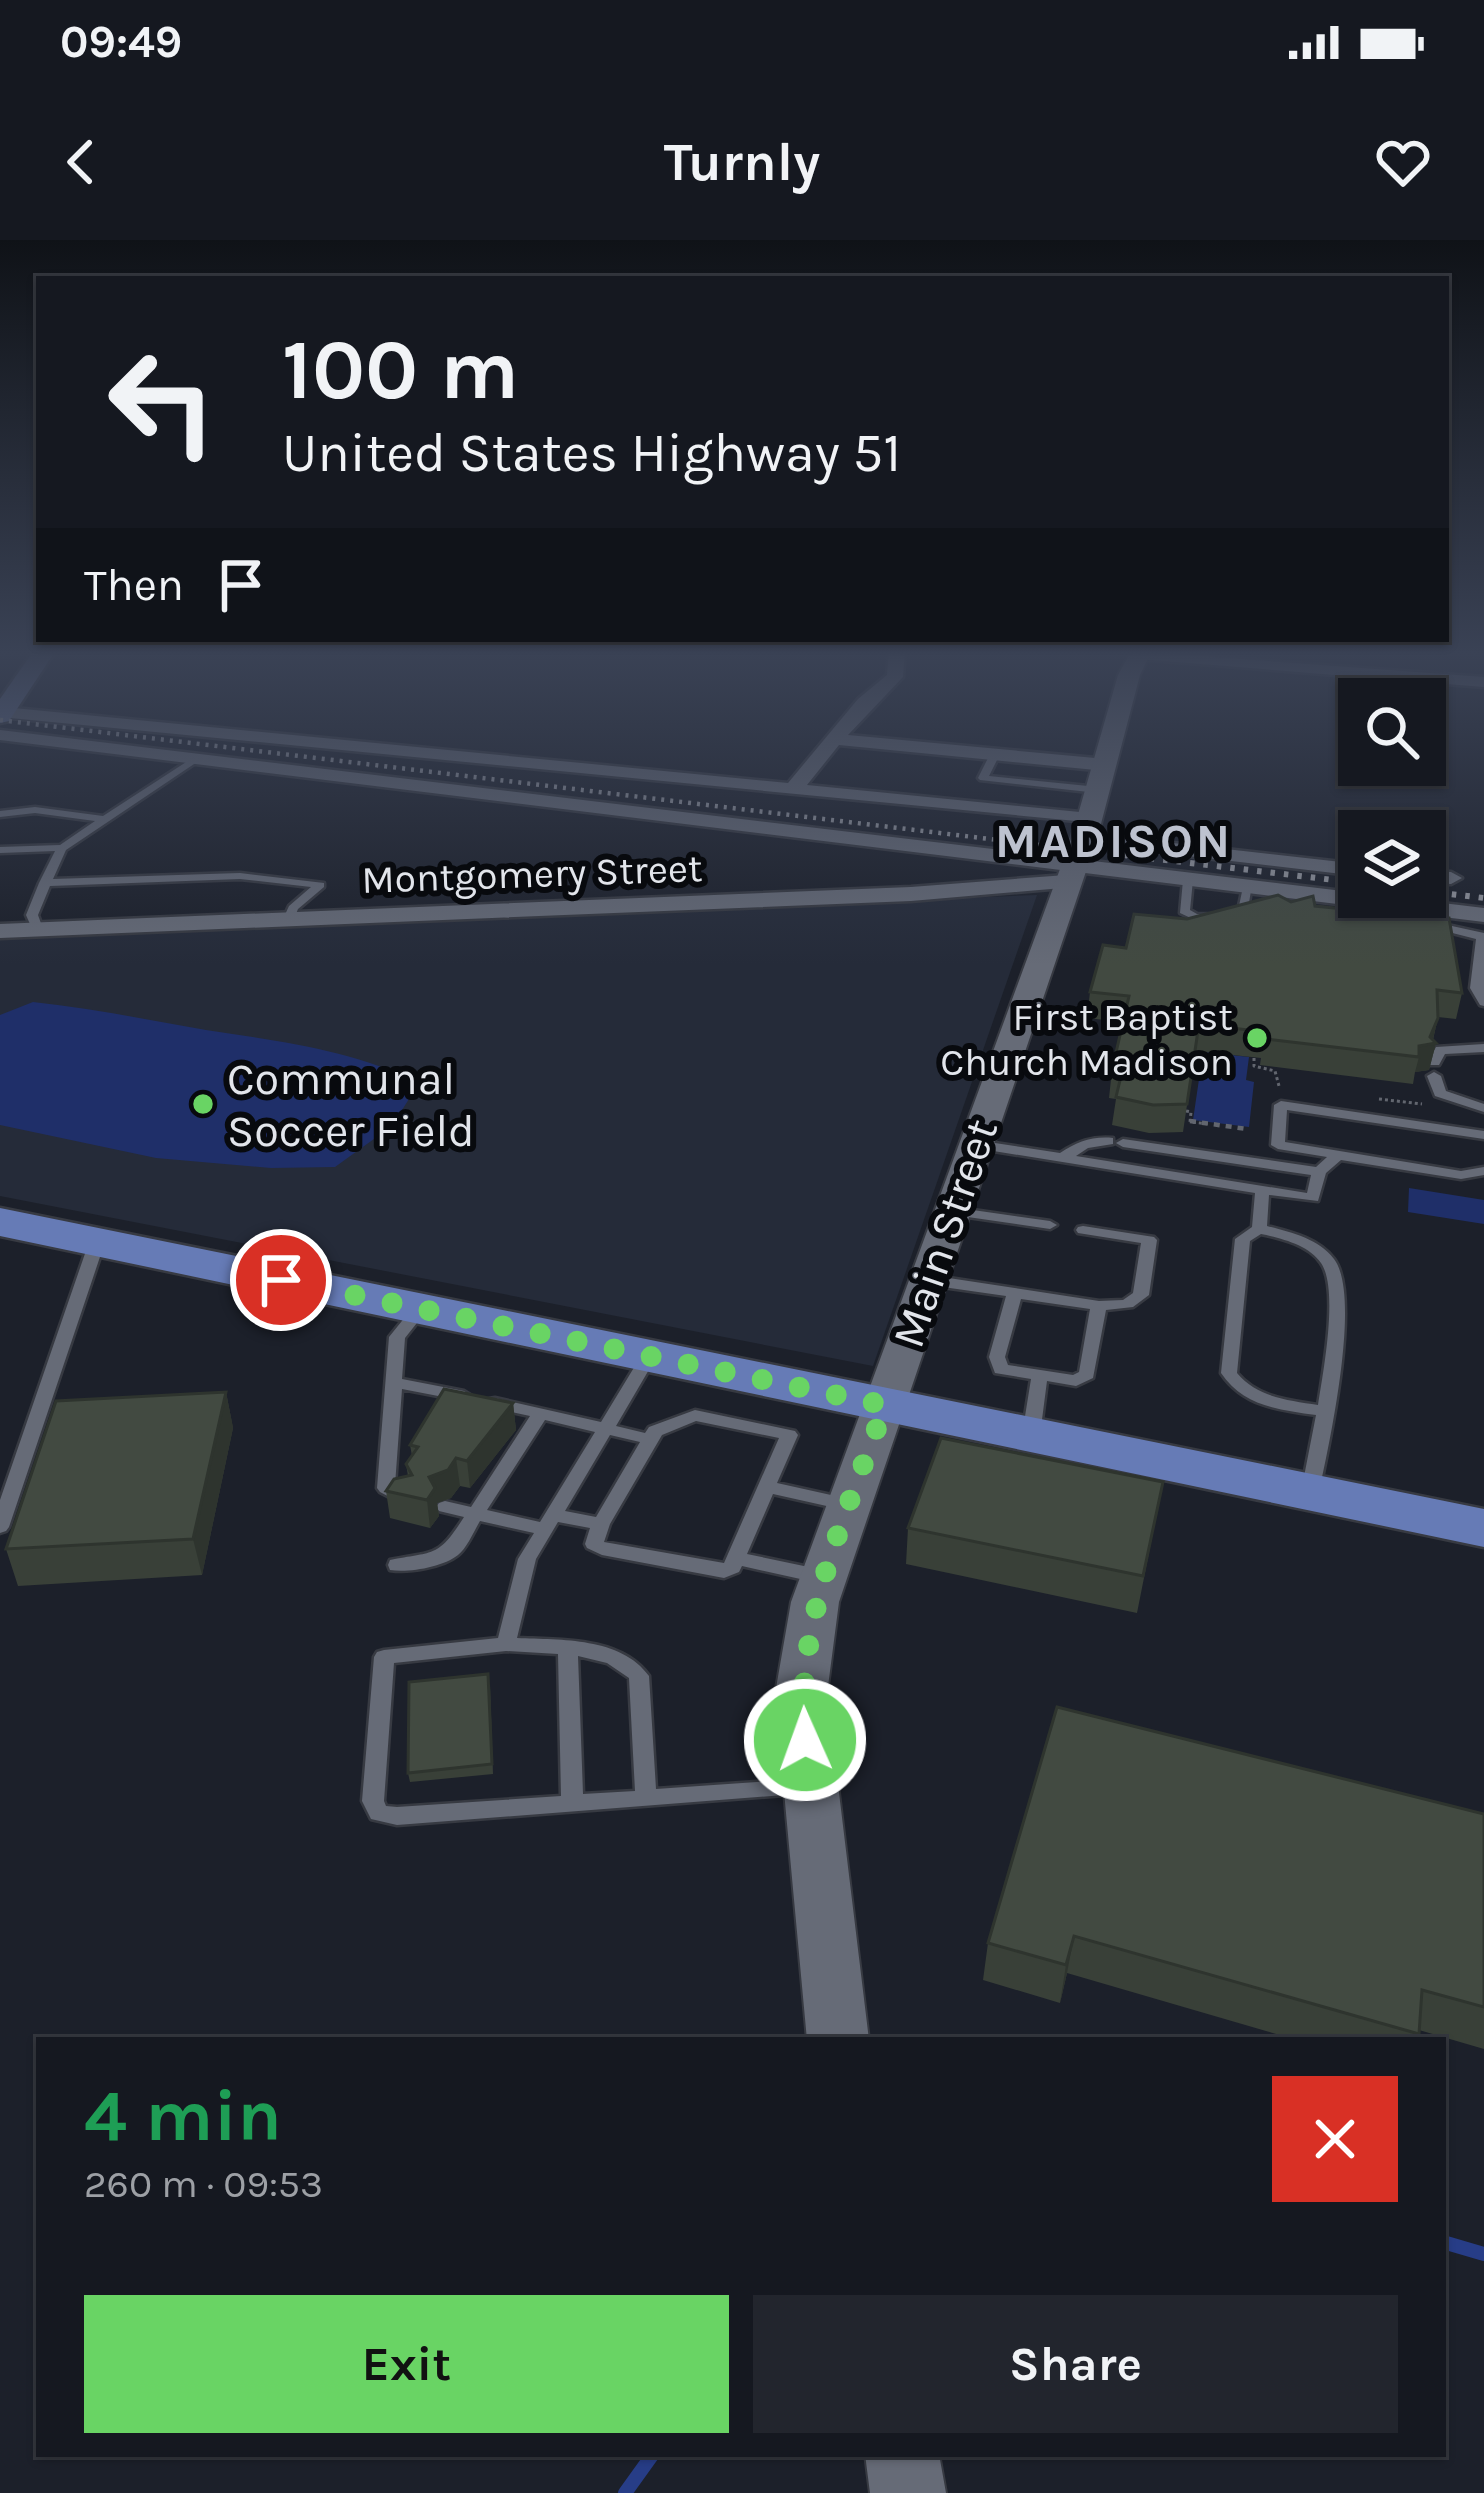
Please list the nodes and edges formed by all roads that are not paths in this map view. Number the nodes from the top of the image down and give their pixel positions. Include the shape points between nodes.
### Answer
1 (182, 755) edge
2 (384, 755) edge
3 (823, 755) edge
4 (994, 755) edge
5 (1007, 755) edge
6 (1109, 755) edge
7 (197, 758) junction
8 (1069, 761) junction
9 (1059, 786) junction
10 (797, 792) junction
11 (0, 814) edge
12 (101, 818) junction
13 (1086, 827) junction
14 (62, 848) junction
15 (0, 850) edge
16 (1338, 867) edge
17 (1446, 878) edge
18 (1451, 878) dead end
19 (1188, 880) junction
20 (44, 883) junction
21 (1245, 896) junction
22 (1264, 908) edge
23 (289, 920) junction
24 (1384, 920) edge
25 (37, 929) junction
26 (1483, 929) edge
27 (0, 931) edge
28 (1484, 1002) edge
29 (1484, 1048) edge
30 (1484, 1108) edge
31 (1484, 1135) edge
32 (974, 1144) junction
33 (1338, 1155) junction
34 (1063, 1157) junction
35 (1319, 1172) junction
36 (1484, 1172) edge
37 (1262, 1192) junction
38 (952, 1211) junction
39 (0, 1222) edge
40 (1050, 1225) dead end
41 (1259, 1229) junction
42 (1083, 1231) dead end
43 (97, 1242) junction
44 (928, 1280) junction
45 (1015, 1293) junction
46 (1099, 1306) junction
47 (420, 1309) junction
48 (649, 1356) junction
49 (1040, 1375) junction
50 (394, 1383) junction
51 (885, 1405) junction
52 (1324, 1411) junction
53 (539, 1414) junction
54 (604, 1430) junction
55 (1030, 1435) junction
56 (649, 1439) junction
57 (769, 1487) junction
58 (1310, 1492) junction
59 (404, 1498) edge
60 (850, 1505) junction
61 (445, 1507) dead end
62 (475, 1514) junction
63 (548, 1522) junction
64 (601, 1524) junction
65 (0, 1527) edge
66 (1484, 1528) edge
67 (736, 1558) junction
68 (397, 1565) dead end
69 (824, 1577) junction
70 (506, 1644) junction
71 (568, 1649) junction
72 (809, 1786) junction
73 (646, 1798) junction
74 (572, 1803) junction
75 (838, 2037) edge
76 (902, 2457) edge
77 (908, 2493) edge

1 - 7 street
2 - 10 street
3 - 10 street
4 - 9 lane via 983,778
5 - 8 street
6 - 13 street, Main Street
7 - 12 lane
7 - 13 street
8 - 9 lane
8 - 13 street
9 - 13 lane
10 - 13 street
11 - 12 lane
12 - 14 lane
13 - 16 street
13 - 19 street
13 - 23 street, Montgomery Street
13 - 32 street, Main Street
14 - 15 lane
14 - 20 lane
17 - 18 street
19 - 21 street
19 - 21 lane via 1187,915 1236,920
20 - 23 lane via 240,875 320,885
20 - 25 lane via 32,914
21 - 22 lane
21 - 26 street
23 - 25 street, Montgomery Street
24 - 26 lane
25 - 27 street, Montgomery Street
26 - 28 lane via 1476,988
29 - 30 lane via 1441,1050 1434,1069 1440,1093
31 - 33 lane via 1281,1105 1277,1145
32 - 34 lane
32 - 38 street, Main Street
33 - 35 lane
33 - 36 lane
34 - 35 lane via 1084,1144 1116,1142
34 - 37 lane
35 - 37 lane via 1313,1198
37 - 41 lane
38 - 40 lane
38 - 44 street, Main Street
39 - 43 main road
41 - 52 lane via 1303,1243 1334,1272
41 - 52 lane via 1243,1238 1229,1373 1257,1396
42 - 46 lane via 1149,1240 1141,1294
43 - 47 main road
43 - 65 lane
44 - 45 lane
44 - 51 street, Main Street
45 - 46 lane
45 - 49 lane via 1001,1369
46 - 49 lane via 1087,1374 1076,1381
47 - 48 main road
47 - 50 lane via 397,1336
48 - 51 main road
48 - 54 lane
49 - 55 lane
50 - 53 lane
50 - 59 lane via 386,1488
51 - 55 main road
51 - 60 street, Main Street
52 - 58 lane
53 - 54 lane
53 - 62 lane
54 - 56 lane
54 - 63 lane
55 - 58 main road
56 - 57 lane via 694,1415 785,1432 789,1440
56 - 64 lane
57 - 60 lane
57 - 67 lane
58 - 66 main road
60 - 69 street, Main Street
61 - 62 lane
62 - 63 lane
62 - 68 lane via 442,1557
63 - 64 lane
63 - 70 lane via 516,1590
64 - 67 lane via 594,1544 602,1549 714,1573
67 - 69 lane
69 - 72 street, Main Street via 801,1694
70 - 71 lane
70 - 74 lane via 384,1657 373,1801 379,1814 397,1816
71 - 73 lane via 620,1660 639,1676
71 - 74 lane
72 - 73 lane
72 - 75 street, Main Street
73 - 74 lane
76 - 77 street

